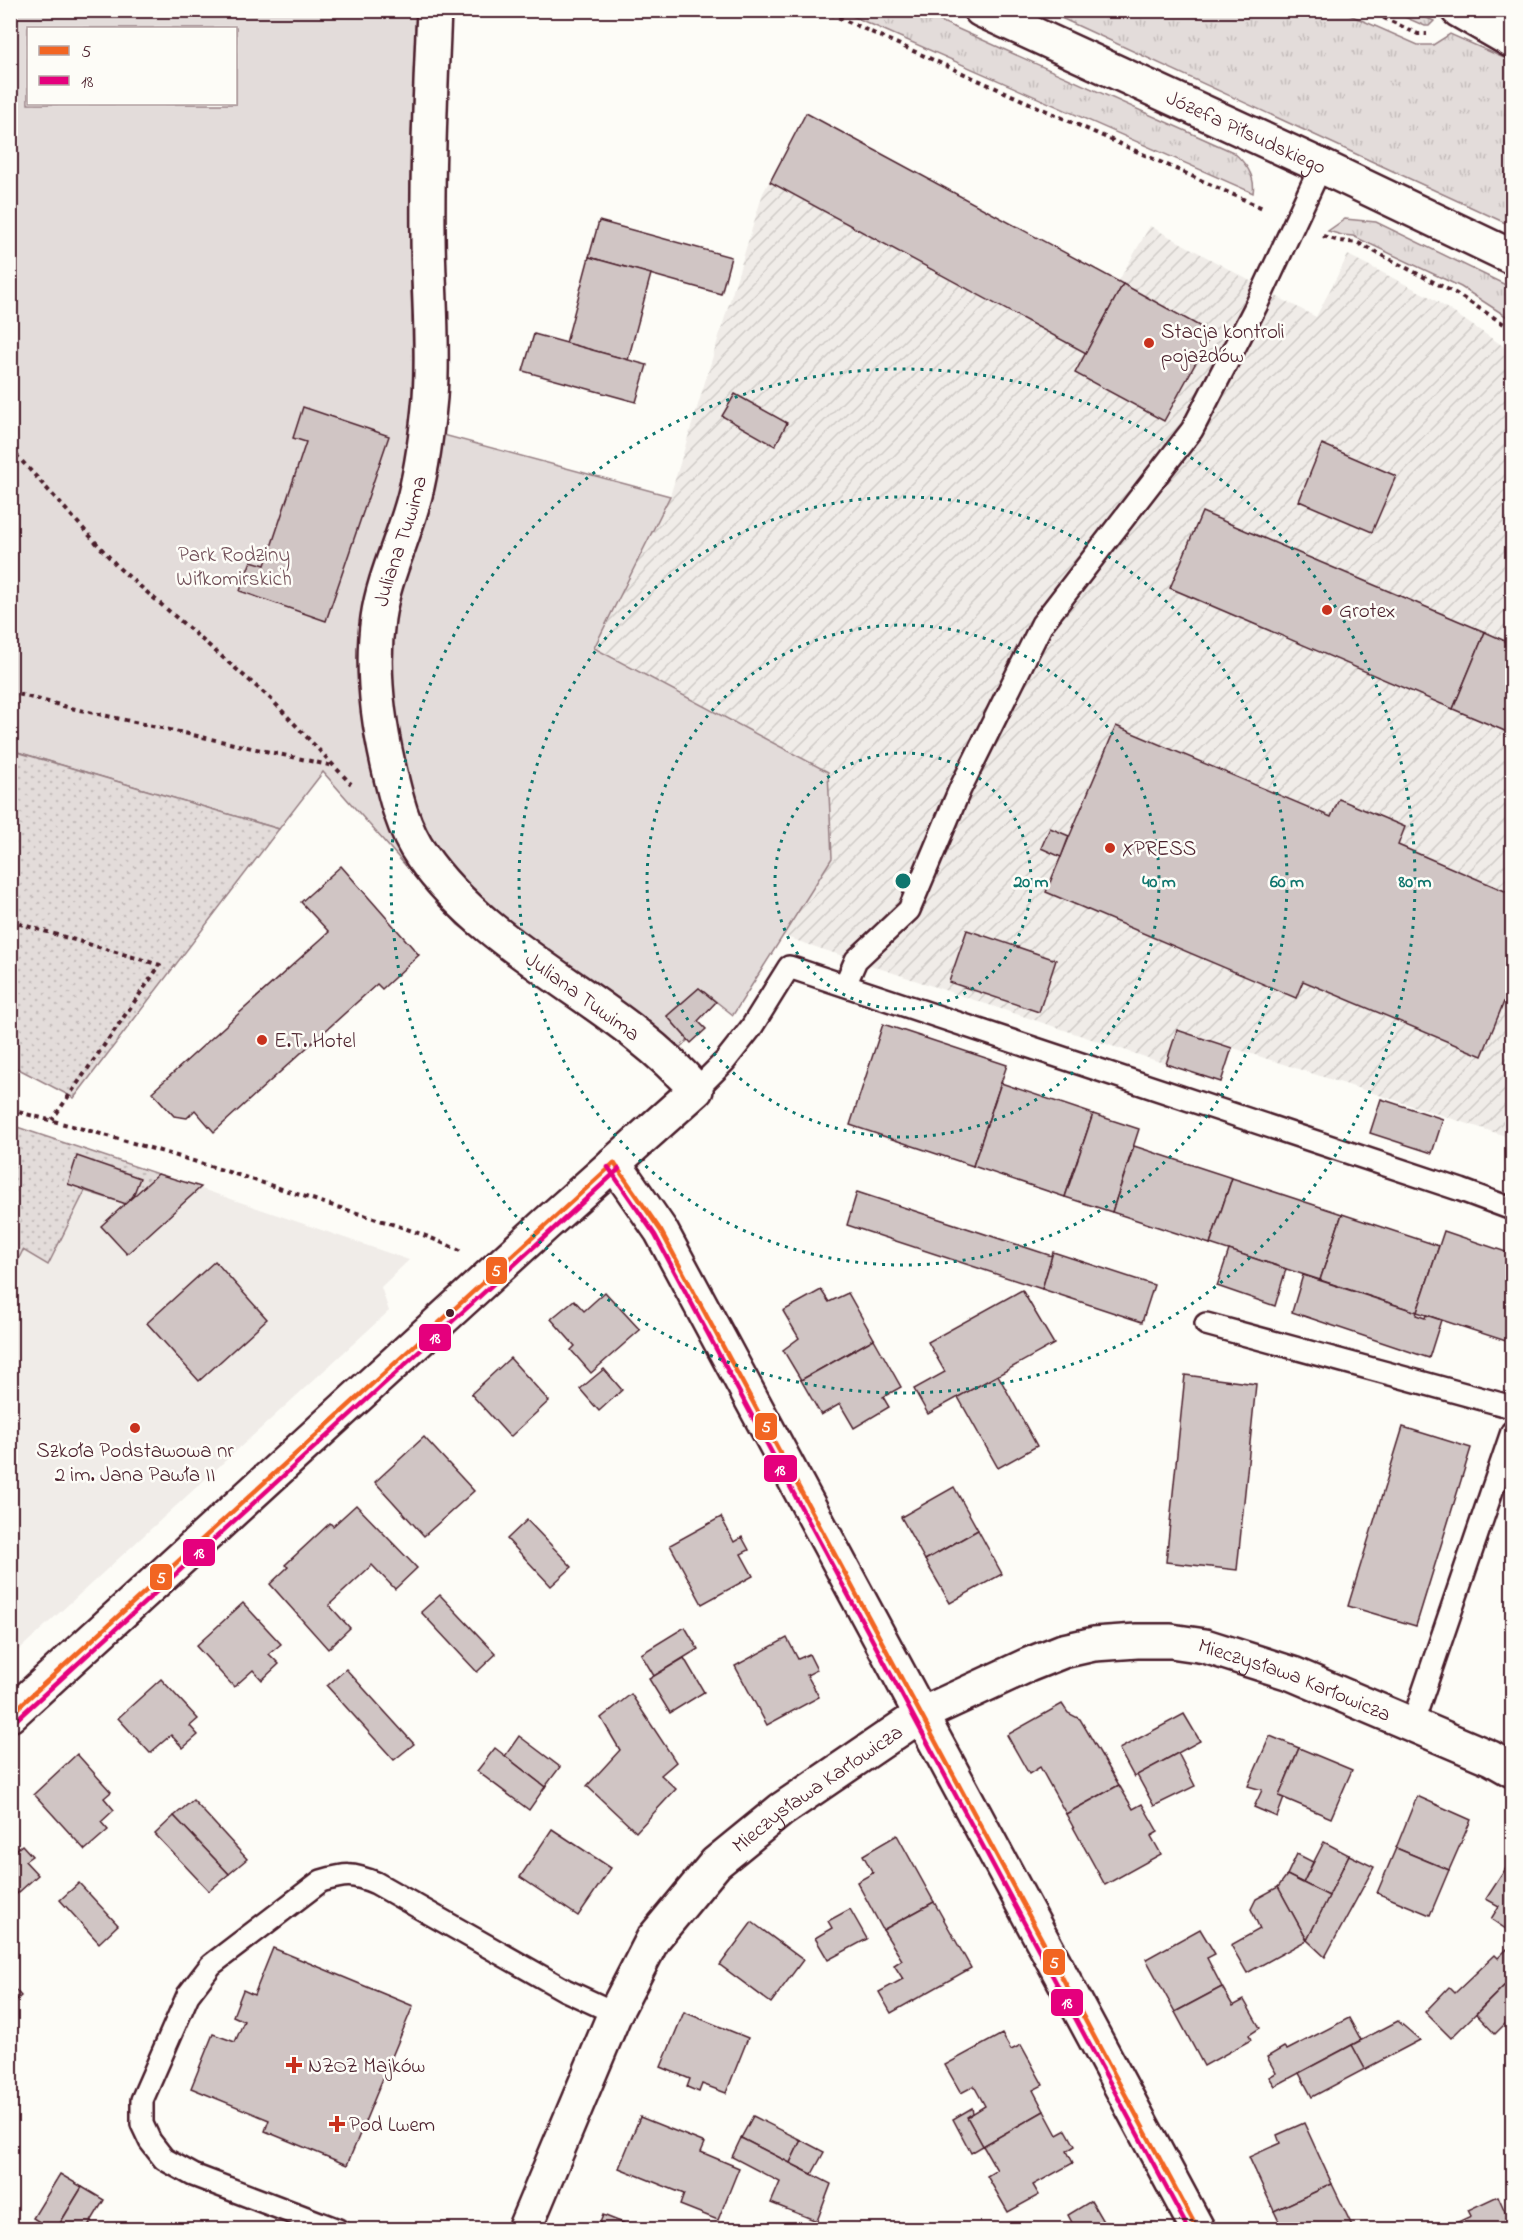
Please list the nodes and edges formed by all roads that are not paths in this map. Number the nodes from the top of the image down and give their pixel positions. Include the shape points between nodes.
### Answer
1 (434, 10) edge
2 (981, 10) edge
3 (1458, 10) edge
4 (1512, 41) edge
5 (1321, 166) junction
6 (1512, 257) edge
7 (845, 985) junction
8 (696, 1090) junction
9 (614, 1163) junction
10 (1512, 1209) edge
11 (1206, 1324) dead end
12 (1512, 1407) edge
13 (1512, 1432) edge
14 (922, 1714) junction
15 (10, 1715) edge
16 (1412, 1725) junction
17 (1512, 1770) edge
18 (615, 2013) junction
19 (338, 2229) edge
20 (524, 2229) edge
21 (1198, 2229) edge

1 - 8 street, Juliana Tuwima via 428,164 430,395 415,495 378,616 375,653 376,695 393,785 419,852 461,903 660,1053
2 - 5 street, Józefa Piłsudskiego
3 - 4 street
5 - 6 street, Józefa Piłsudskiego
5 - 7 lane via 1256,306 1192,430 1042,624 960,789 909,910 856,960
7 - 8 lane via 789,967 751,1028
7 - 10 lane
8 - 9 street
9 - 14 street via 661,1231
9 - 15 street
11 - 12 lane
13 - 16 lane
14 - 16 street, Mieczysława Karłowicza via 1063,1651 1094,1644 1171,1641 1205,1646 1293,1674
14 - 18 street, Mieczysława Karłowicza via 781,1810 716,1863 653,1939
14 - 21 street
16 - 17 street, Mieczysława Karłowicza
18 - 19 lane via 357,1875 321,1881 211,1965 188,1995 142,2100 142,2124 150,2141 164,2158 193,2175
18 - 20 street, Mieczysława Karłowicza

